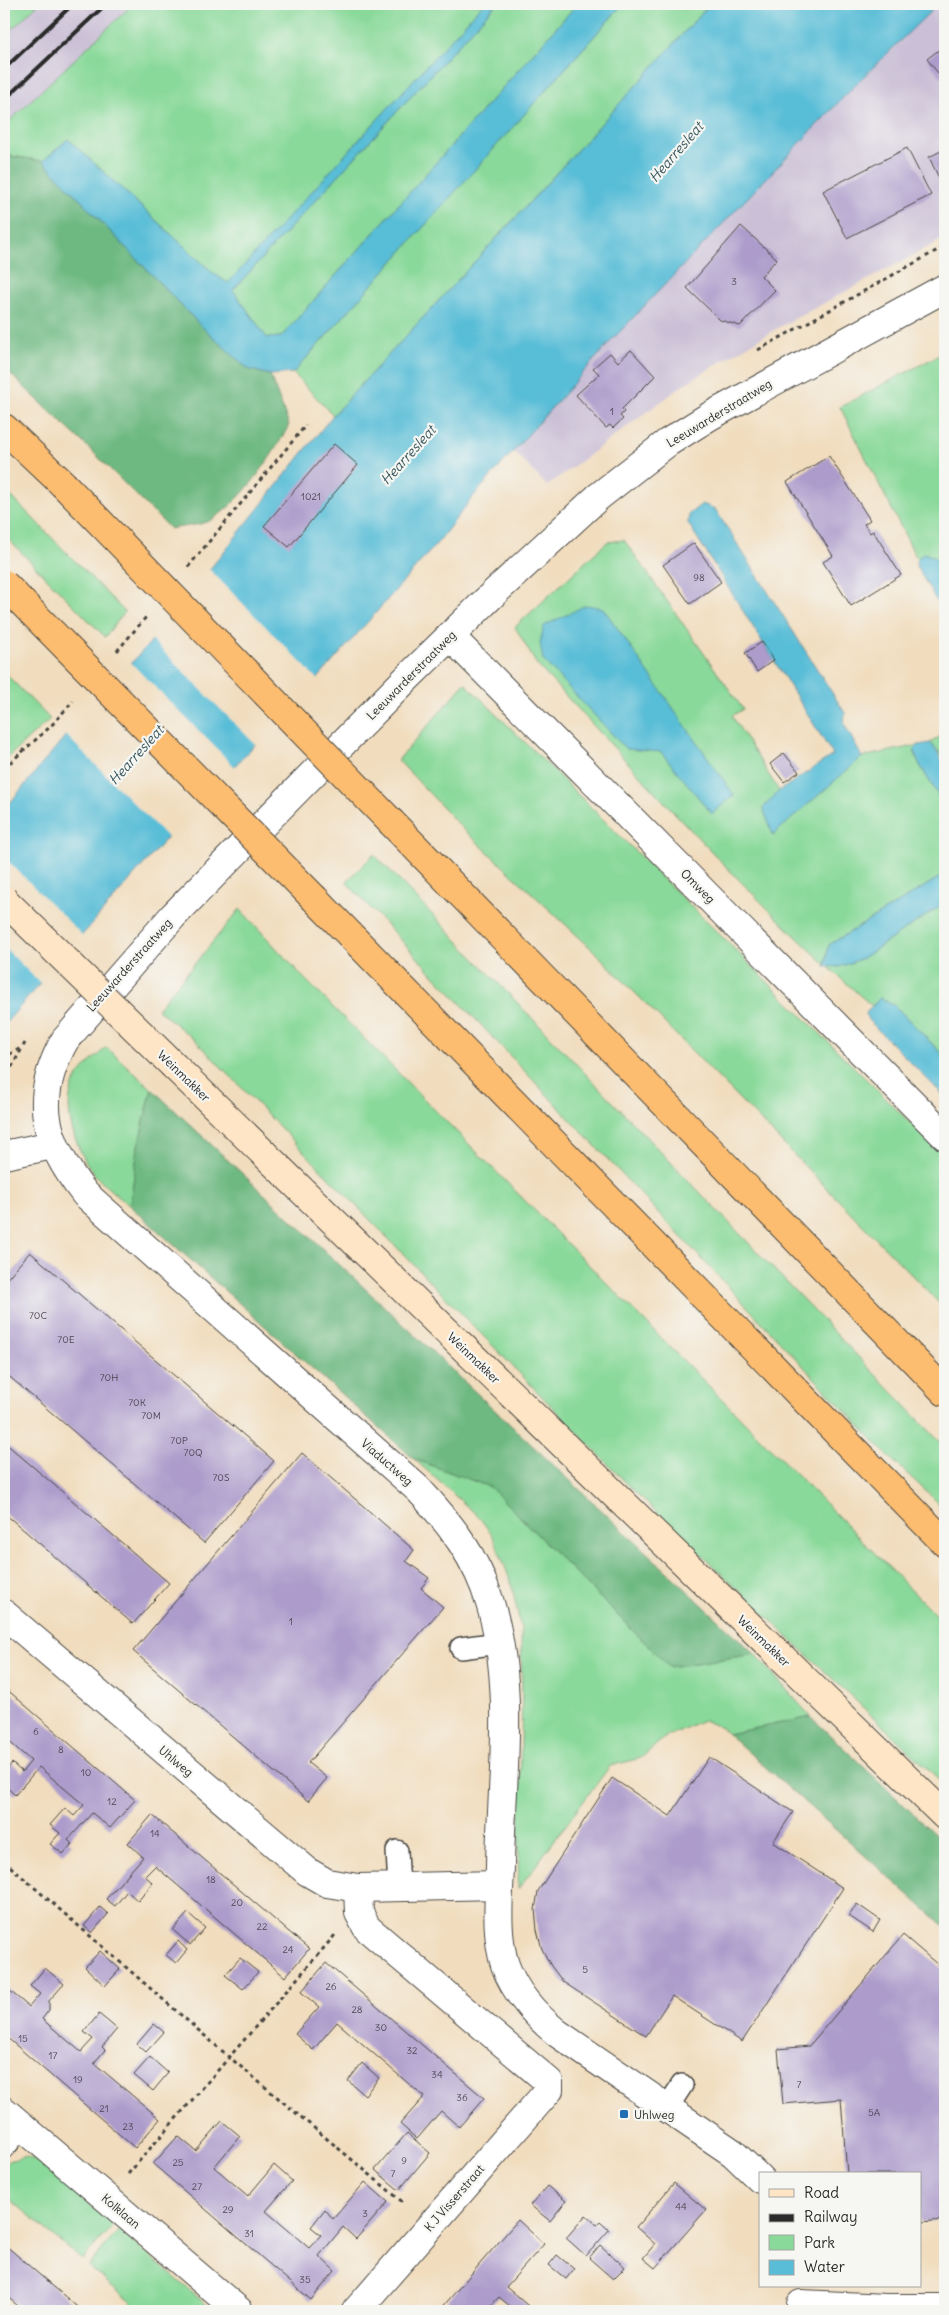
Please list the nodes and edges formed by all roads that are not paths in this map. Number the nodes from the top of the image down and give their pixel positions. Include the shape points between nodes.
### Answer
1 (945, 288) edge
2 (4, 428) edge
3 (4, 584) edge
4 (450, 636) junction
5 (4, 900) edge
6 (945, 1136) edge
7 (53, 1145) junction
8 (4, 1155) edge
9 (941, 1387) edge
10 (945, 1543) edge
11 (4, 1614) edge
12 (499, 1642) junction
13 (460, 1648) dead end
14 (945, 1816) edge
15 (397, 1851) dead end
16 (499, 1885) junction
17 (399, 1886) junction
18 (358, 1888) junction
19 (682, 2085) dead end
20 (667, 2108) junction
21 (13, 2119) edge
22 (4, 2148) edge
23 (759, 2178) edge
24 (801, 2300) edge
25 (945, 2308) edge
26 (239, 2311) edge
27 (356, 2311) edge

1 - 4 street, Leeuwarderstraatweg via 776,378 666,443 566,524
2 - 9 highway, bridge via 63,484
3 - 10 highway, bridge
4 - 6 street, Omweg
4 - 7 street, Leeuwarderstraatweg via 173,916 71,1033 59,1051 48,1083 47,1111
5 - 14 main road, Weinmakker, bridge
7 - 8 street
7 - 12 street, Viaductweg via 68,1172 91,1200 430,1502 456,1532 482,1577
11 - 18 street, Uhlweg via 308,1872 327,1882
12 - 13 lane
12 - 16 street, Viaductweg via 504,1688
15 - 17 lane
16 - 17 street, Uhlweg
16 - 20 street via 499,1928 505,1964 530,2008 557,2033
17 - 18 street, Uhlweg
18 - 27 street, K J Visserstraat via 359,1914 363,1923 547,2080 549,2090
19 - 20 lane
20 - 23 street via 733,2153
21 - 22 lane
21 - 26 street, Kolklaan
24 - 25 street via 886,2308

